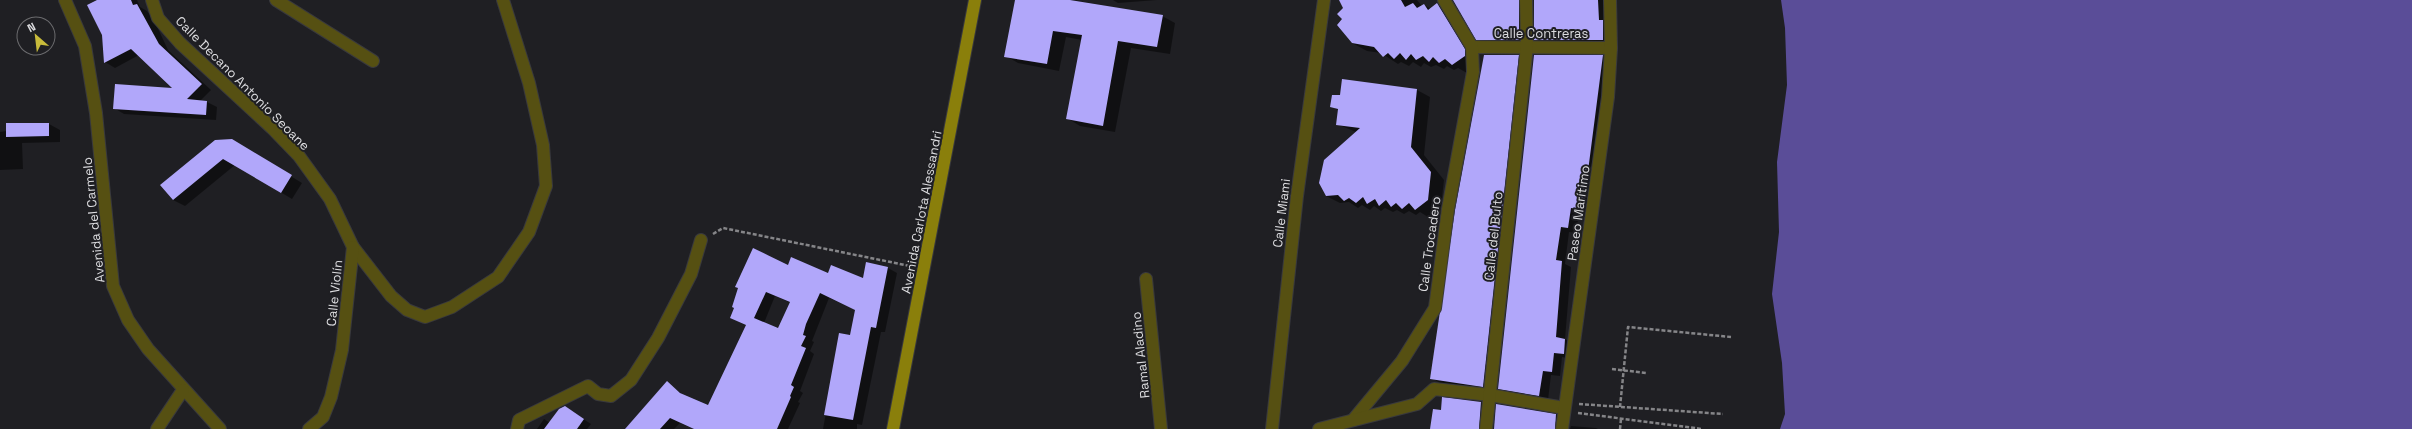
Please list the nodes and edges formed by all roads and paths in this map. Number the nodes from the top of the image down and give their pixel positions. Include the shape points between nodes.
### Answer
1 (65, 0) edge
2 (152, 0) edge
3 (276, 0) edge
4 (503, 0) edge
5 (975, 0) edge
6 (1324, 0) edge
7 (1444, 0) edge
8 (1526, 0) edge
9 (1610, 0) edge
10 (1527, 46) junction
11 (1472, 47) junction
12 (1611, 48) junction
13 (373, 61) dead end
14 (701, 240) joint
15 (353, 247) junction
16 (924, 269) junction
17 (1146, 279) dead end
18 (1731, 337) dead end
19 (1612, 369) dead end
20 (1624, 370) junction
21 (1646, 373) dead end
22 (183, 390) junction
23 (1490, 394) junction
24 (1564, 407) junction
25 (1620, 407) junction
26 (1723, 414) dead end
27 (1621, 419) junction
28 (1353, 425) edge
29 (157, 429) edge
30 (220, 429) edge
31 (308, 429) edge
32 (517, 429) edge
33 (893, 429) edge
34 (1161, 429) edge
35 (1272, 429) edge
36 (1319, 429) edge
37 (1486, 429) edge
38 (1562, 429) edge
39 (1620, 429) edge
40 (1702, 429) edge

1 - 22 street, Avenida del Carmelo via 84,46 95,105 113,286 128,320 148,349
2 - 15 street, Calle Decano Antonio Seoane via 158,18 180,43 299,156 330,199
3 - 13 street
4 - 15 street, Calle Violín via 529,83 543,145 546,186 529,232 498,277 452,307 425,317 407,310 391,296
5 - 16 main road, Avenida Carlota Alessandri
6 - 35 street, Calle Miami via 1297,196
7 - 11 street
8 - 10 street, Calle del Bulto
9 - 12 street, Paseo Marítimo
10 - 11 street, Calle Contreras
10 - 12 street, Calle Contreras
10 - 23 street, Calle del Bulto
11 - 28 street, Calle Trocadero via 1473,72 1448,209 1435,308 1402,361
12 - 24 street, Paseo Marítimo via 1608,97
14 - 16 path via 723,228
14 - 32 street via 691,274 658,338 631,380 612,396 598,394 588,386 519,420
15 - 31 street, Calle Violín via 342,350 331,397 323,417
16 - 33 main road, Avenida Carlota Alessandri
17 - 34 street, Ramal Aladino
18 - 20 path via 1628,327
19 - 20 path
20 - 21 path
20 - 25 path
22 - 29 street
22 - 30 street, Avenida del Carmelo
23 - 24 street
23 - 28 street via 1434,389 1417,404
23 - 37 street, Calle del Bulto
24 - 25 path
24 - 27 path
24 - 38 street, Paseo Marítimo
25 - 26 path
27 - 39 path
27 - 40 path
28 - 36 street

